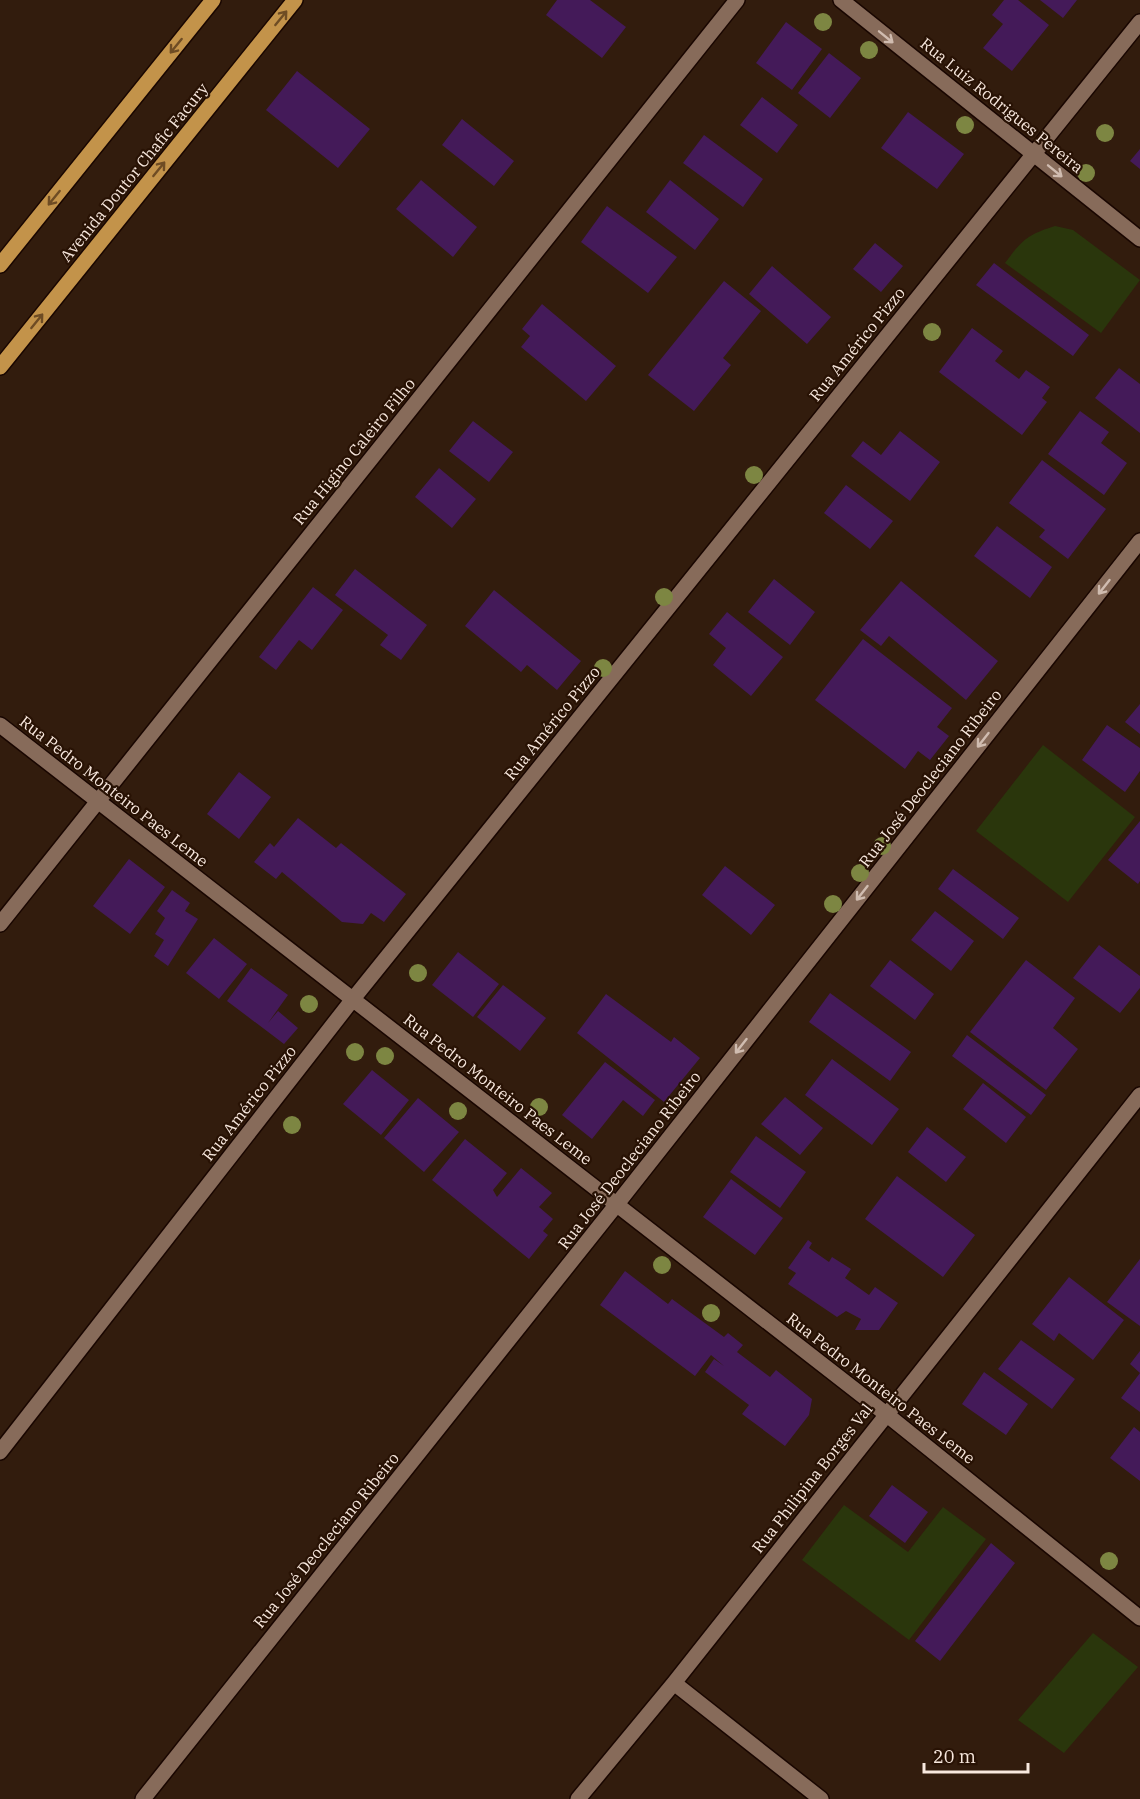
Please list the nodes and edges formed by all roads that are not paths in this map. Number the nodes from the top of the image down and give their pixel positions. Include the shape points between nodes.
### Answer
1 (213, 0) edge
2 (295, 0) edge
3 (737, 0) edge
4 (841, 0) edge
5 (1140, 22) edge
6 (1033, 154) junction
7 (1140, 239) edge
8 (0, 265) edge
9 (0, 367) edge
10 (1140, 541) edge
11 (0, 725) edge
12 (97, 802) junction
13 (0, 924) edge
14 (353, 999) junction
15 (1140, 1095) edge
16 (617, 1204) junction
17 (886, 1414) junction
18 (0, 1452) edge
19 (1140, 1617) edge
20 (674, 1683) junction
21 (143, 1799) edge
22 (578, 1799) edge
23 (821, 1799) edge

1 -> 8 main road
9 -> 2 main road, Avenida Doutor Chafic Facury
3 - 12 street, Rua Higino Caleiro Filho
4 -> 6 street, Rua Luiz Rodrigues Pereira
5 - 6 street, Rua Américo Pizzo
6 -> 7 street, Rua Luiz Rodrigues Pereira
6 - 14 street, Rua Américo Pizzo
10 -> 16 street, Rua José Deocleciano Ribeiro
11 - 12 street, Rua Pedro Monteiro Paes Leme
12 - 13 street, Rua Higino Caleiro Filho
12 - 14 street, Rua Pedro Monteiro Paes Leme
14 - 16 street, Rua Pedro Monteiro Paes Leme
14 - 18 street, Rua Américo Pizzo
15 - 17 street, Rua Philipina Borges Val
16 - 17 street, Rua Pedro Monteiro Paes Leme
16 - 21 street, Rua José Deocleciano Ribeiro
17 - 19 street, Rua Pedro Monteiro Paes Leme
17 - 20 street, Rua Philipina Borges Val
20 - 22 street, Rua Philipina Borges Val
20 - 23 street

